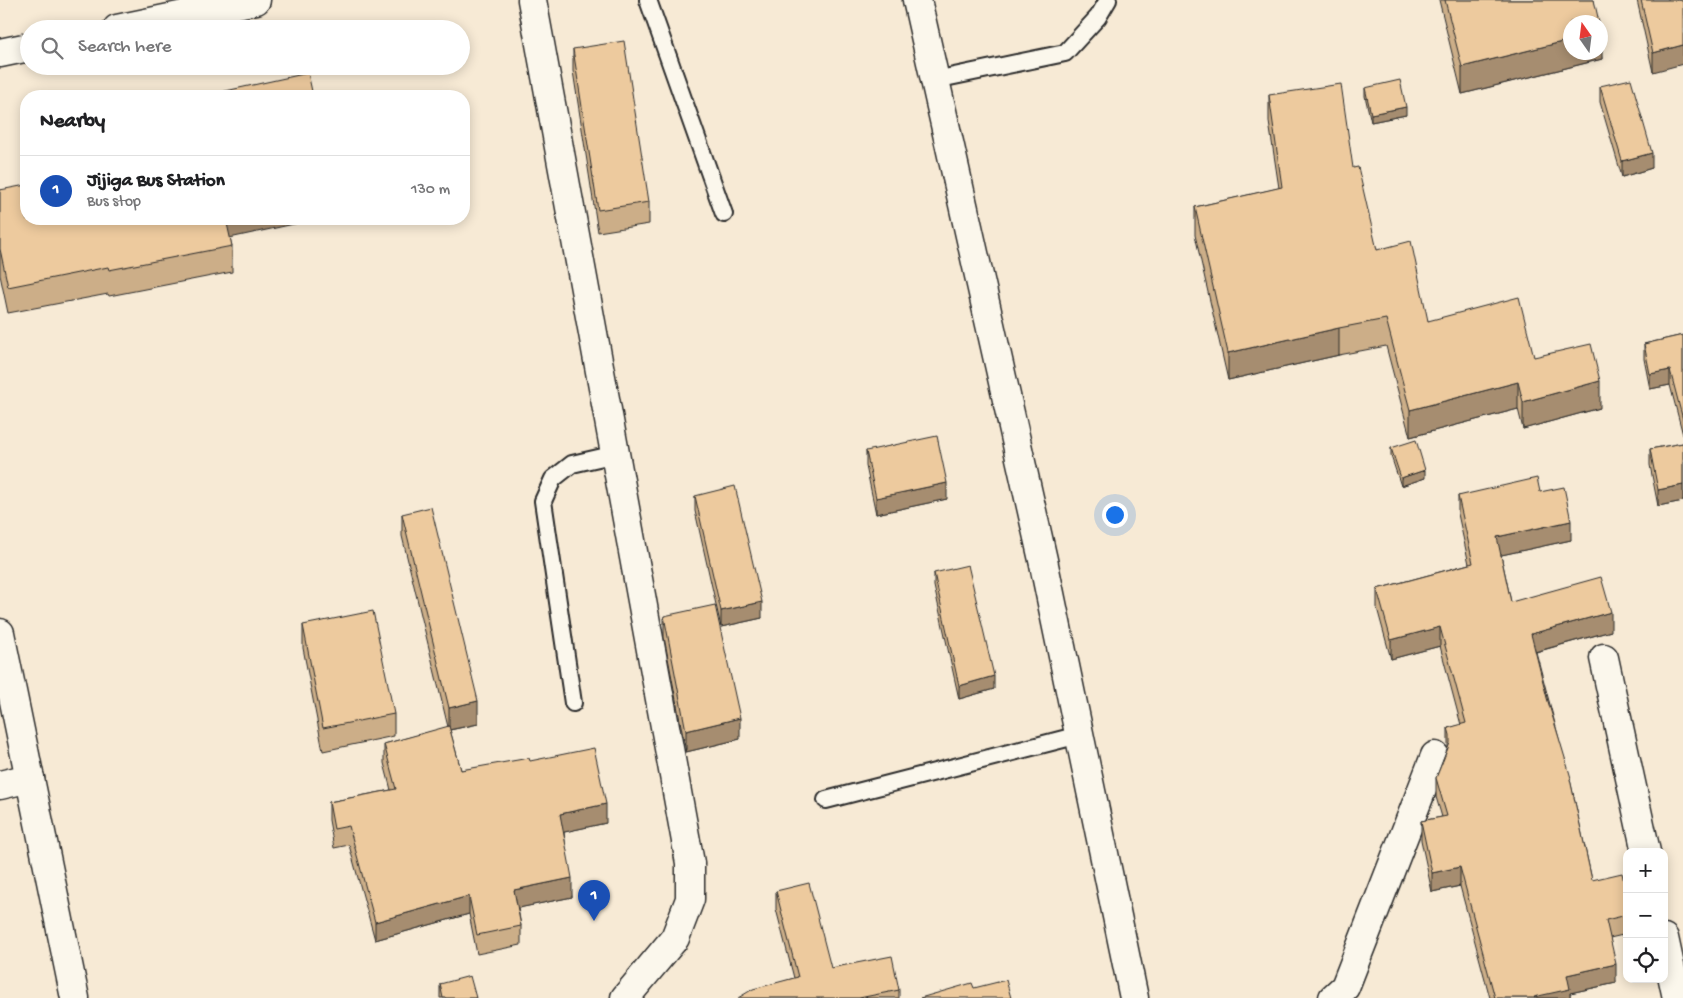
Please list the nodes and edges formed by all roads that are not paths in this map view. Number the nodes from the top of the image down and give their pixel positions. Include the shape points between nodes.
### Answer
1 (256, 0) edge
2 (532, 0) edge
3 (648, 0) edge
4 (917, 0) edge
5 (1108, 0) edge
6 (160, 20) edge
7 (20, 49) edge
8 (0, 53) edge
9 (935, 80) junction
10 (724, 214) dead end
11 (616, 454) junction
12 (0, 633) edge
13 (1604, 658) dead end
14 (573, 703) dead end
15 (1079, 734) junction
16 (1435, 756) dead end
17 (30, 778) junction
18 (0, 785) edge
19 (826, 800) dead end
20 (1645, 848) edge
21 (1668, 956) edge
22 (75, 998) edge
23 (624, 998) edge
24 (1134, 998) edge
25 (1334, 998) edge
26 (1677, 998) edge

1 - 6 main road
2 - 11 main road
3 - 10 lane
4 - 9 main road
5 - 9 lane via 1098,17 1065,53
7 - 8 main road
9 - 15 main road
11 - 14 lane via 572,464 553,479 544,501
11 - 23 main road via 690,863 690,898 675,938
12 - 17 main road
13 - 20 main road
15 - 19 lane
15 - 24 main road
16 - 25 main road via 1345,987
17 - 18 main road
17 - 22 main road
21 - 26 main road

